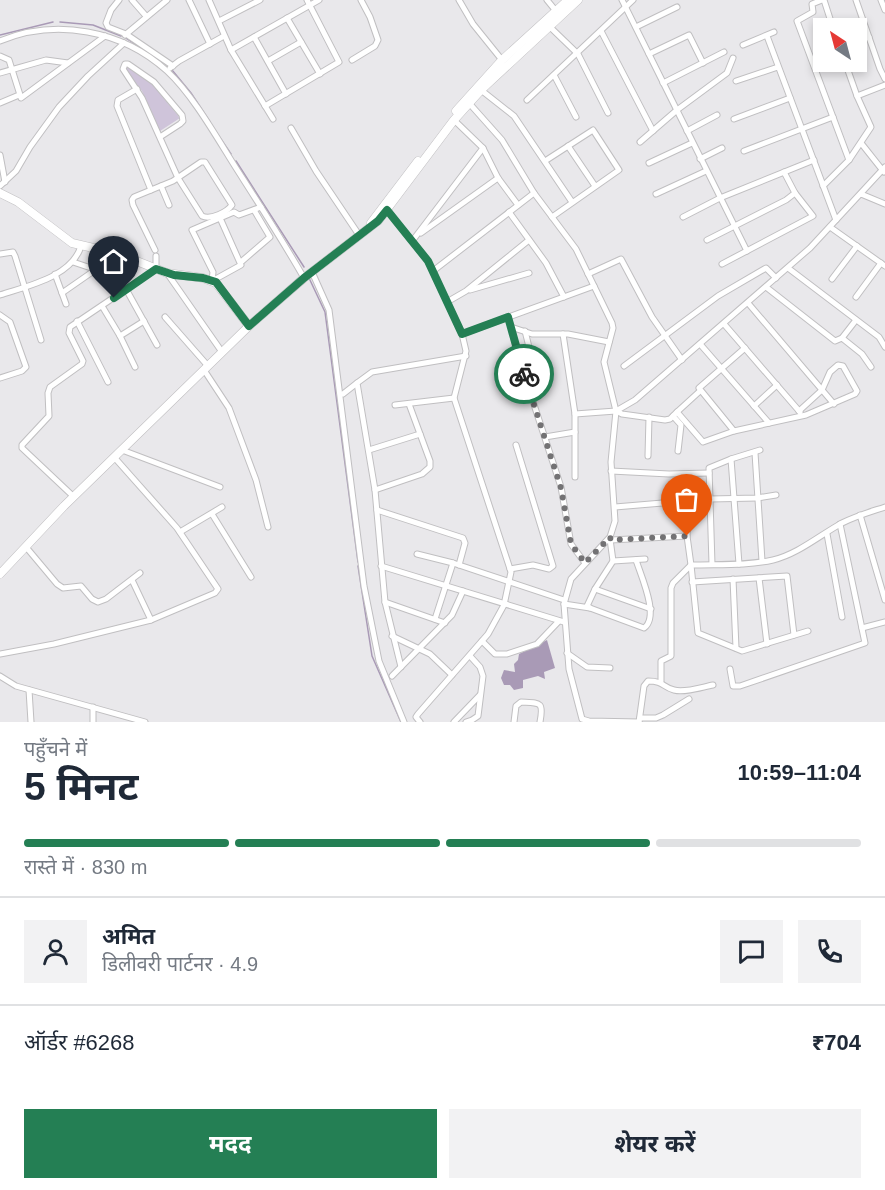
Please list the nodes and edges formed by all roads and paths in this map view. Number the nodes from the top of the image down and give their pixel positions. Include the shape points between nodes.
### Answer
1 (119, 0) edge
2 (132, 0) edge
3 (167, 0) edge
4 (189, 0) edge
5 (209, 0) edge
6 (260, 0) edge
7 (319, 0) edge
8 (361, 0) edge
9 (459, 0) edge
10 (546, 0) edge
11 (568, 0) edge
12 (578, 0) edge
13 (622, 0) edge
14 (633, 0) edge
15 (856, 0) edge
16 (881, 0) edge
17 (819, 1) edge
18 (308, 3) edge
19 (626, 7) junction
20 (677, 7) dead end
21 (885, 10) edge
22 (556, 11) junction
23 (146, 16) junction
24 (287, 18) junction
25 (828, 18) edge
26 (219, 21) junction
27 (550, 27) junction
28 (636, 27) junction
29 (601, 31) junction
30 (774, 32) dead end
31 (126, 34) junction
32 (105, 36) junction
33 (224, 36) junction
34 (254, 36) junction
35 (767, 36) junction
36 (869, 37) joint
37 (0, 41) edge
38 (122, 42) junction
39 (301, 42) junction
40 (210, 44) junction
41 (743, 45) dead end
42 (231, 50) junction
43 (724, 52) dead end
44 (578, 54) junction
45 (649, 54) junction
46 (0, 56) edge
47 (733, 58) dead end
48 (352, 60) dead end
49 (502, 60) junction
50 (268, 62) junction
51 (68, 63) junction
52 (704, 63) junction
53 (173, 66) junction
54 (778, 67) junction
55 (13, 69) junction
56 (167, 71) junction
57 (849, 72) edge
58 (0, 73) edge
59 (320, 74) junction
60 (554, 75) junction
61 (885, 79) edge
62 (736, 81) dead end
63 (663, 83) junction
64 (885, 85) edge
65 (137, 89) junction
66 (481, 90) junction
67 (286, 94) junction
68 (19, 95) junction
69 (857, 96) junction
70 (790, 98) junction
71 (527, 100) dead end
72 (0, 103) edge
73 (470, 103) junction
74 (265, 106) junction
75 (676, 110) junction
76 (609, 112) dead end
77 (717, 115) dead end
78 (576, 117) dead end
79 (833, 117) junction
80 (273, 119) dead end
81 (734, 119) dead end
82 (454, 120) junction
83 (291, 128) dead end
84 (802, 129) junction
85 (653, 131) junction
86 (687, 131) junction
87 (160, 137) junction
88 (640, 142) dead end
89 (692, 142) junction
90 (861, 142) junction
91 (568, 146) junction
92 (483, 148) junction
93 (722, 148) dead end
94 (744, 151) dead end
95 (0, 155) edge
96 (700, 159) junction
97 (814, 160) junction
98 (849, 160) junction
99 (545, 161) junction
100 (649, 163) dead end
101 (884, 170) edge
102 (706, 171) junction
103 (784, 172) junction
104 (178, 178) junction
105 (498, 178) junction
106 (2, 184) edge
107 (161, 186) junction
108 (595, 186) junction
109 (823, 186) junction
110 (151, 190) junction
111 (0, 193) edge
112 (534, 193) junction
113 (656, 194) dead end
114 (795, 194) junction
115 (861, 194) junction
116 (720, 198) junction
117 (572, 202) junction
118 (885, 204) edge
119 (169, 205) dead end
120 (518, 205) junction
121 (261, 207) junction
122 (254, 210) junction
123 (387, 210) junction
124 (509, 212) junction
125 (552, 217) junction
126 (220, 218) junction
127 (683, 218) dead end
128 (836, 220) junction
129 (734, 226) junction
130 (830, 227) junction
131 (367, 229) junction
132 (359, 235) junction
133 (414, 239) junction
134 (529, 240) junction
135 (707, 240) dead end
136 (81, 246) junction
137 (857, 246) junction
138 (747, 251) junction
139 (0, 254) edge
140 (108, 261) dead end
141 (73, 262) junction
142 (242, 262) junction
143 (722, 264) dead end
144 (883, 264) edge
145 (788, 267) junction
146 (156, 269) junction
147 (97, 270) junction
148 (433, 271) junction
149 (312, 272) junction
150 (167, 273) junction
151 (529, 273) dead end
152 (55, 274) junction
153 (588, 274) junction
154 (304, 278) junction
155 (776, 278) junction
156 (832, 279) dead end
157 (212, 281) junction
158 (594, 286) junction
159 (25, 287) junction
160 (766, 287) junction
161 (126, 289) junction
162 (466, 291) junction
163 (62, 293) junction
164 (0, 295) edge
165 (564, 297) junction
166 (856, 297) dead end
167 (447, 302) junction
168 (748, 303) junction
169 (66, 304) dead end
170 (102, 306) junction
171 (0, 315) edge
172 (165, 317) dead end
173 (508, 317) junction
174 (855, 320) junction
175 (78, 321) junction
176 (144, 321) junction
177 (724, 324) junction
178 (249, 326) junction
179 (511, 327) junction
180 (525, 331) junction
181 (462, 334) junction
182 (562, 334) junction
183 (120, 336) junction
184 (664, 336) junction
185 (842, 338) junction
186 (41, 340) dead end
187 (609, 342) junction
188 (700, 344) junction
189 (157, 345) dead end
190 (885, 347) edge
191 (745, 348) junction
192 (222, 352) junction
193 (466, 356) junction
194 (682, 360) junction
195 (624, 366) dead end
196 (135, 367) dead end
197 (871, 367) dead end
198 (206, 368) junction
199 (534, 368) dead end
200 (721, 368) junction
201 (0, 378) edge
202 (108, 382) dead end
203 (357, 383) junction
204 (777, 385) junction
205 (822, 390) junction
206 (700, 391) junction
207 (343, 394) dead end
208 (454, 398) junction
209 (409, 404) junction
210 (834, 404) junction
211 (395, 405) dead end
212 (754, 406) junction
213 (616, 411) junction
214 (801, 413) junction
215 (575, 414) junction
216 (675, 414) junction
217 (649, 417) junction
218 (769, 423) junction
219 (734, 431) junction
220 (575, 432) junction
221 (420, 434) junction
222 (545, 437) junction
223 (516, 445) dead end
224 (122, 450) junction
225 (369, 450) junction
226 (678, 451) dead end
227 (648, 456) dead end
228 (114, 457) junction
229 (731, 459) junction
230 (611, 471) junction
231 (709, 472) junction
232 (575, 477) dead end
233 (220, 486) dead end
234 (375, 490) junction
235 (777, 495) dead end
236 (74, 497) junction
237 (757, 498) junction
238 (710, 499) junction
239 (735, 499) junction
240 (689, 502) junction
241 (222, 507) dead end
242 (615, 507) junction
243 (885, 507) edge
244 (377, 510) junction
245 (212, 513) junction
246 (860, 515) junction
247 (840, 524) junction
248 (268, 527) dead end
249 (180, 532) junction
250 (827, 534) junction
251 (687, 536) junction
252 (610, 539) junction
253 (26, 547) junction
254 (417, 554) dead end
255 (645, 559) dead end
256 (636, 560) junction
257 (614, 561) junction
258 (762, 561) junction
259 (585, 563) junction
260 (456, 564) junction
261 (712, 564) junction
262 (740, 564) junction
263 (691, 565) junction
264 (381, 566) junction
265 (510, 569) junction
266 (140, 573) dead end
267 (0, 574) edge
268 (251, 577) dead end
269 (759, 578) junction
270 (733, 579) junction
271 (132, 580) junction
272 (510, 582) junction
273 (692, 582) junction
274 (446, 586) junction
275 (595, 589) junction
276 (463, 591) junction
277 (885, 600) edge
278 (385, 602) junction
279 (564, 602) junction
280 (504, 605) junction
281 (590, 608) junction
282 (651, 609) junction
283 (842, 617) dead end
284 (435, 619) junction
285 (151, 620) junction
286 (445, 622) junction
287 (561, 622) junction
288 (885, 622) edge
289 (862, 628) junction
290 (808, 631) dead end
291 (794, 635) junction
292 (392, 636) junction
293 (482, 641) junction
294 (767, 644) junction
295 (419, 648) junction
296 (736, 648) junction
297 (567, 653) junction
298 (0, 654) edge
299 (470, 656) junction
300 (401, 667) junction
301 (610, 668) dead end
302 (730, 669) dead end
303 (452, 675) junction
304 (0, 676) edge
305 (392, 676) dead end
306 (661, 681) junction
307 (713, 685) dead end
308 (29, 690) junction
309 (481, 694) junction
310 (688, 699) dead end
311 (93, 706) junction
312 (579, 709) junction
313 (639, 720) edge
314 (31, 722) edge
315 (93, 722) edge
316 (145, 722) edge
317 (404, 722) edge
318 (420, 722) edge
319 (454, 722) edge
320 (466, 722) edge
321 (514, 722) edge
322 (540, 722) edge
323 (576, 722) edge

1 - 31 street via 106,23
2 - 23 street
3 - 23 street
4 - 40 street
5 - 26 street
6 - 26 street
7 - 18 street
8 - 48 street via 378,40
9 - 49 street
10 - 22 street
11 - 22 main road
12 - 27 main road
13 - 19 street
14 - 19 street
15 - 36 street
16 - 21 street
17 - 25 street
17 - 79 street via 812,4 813,12 797,21
18 - 24 street
18 - 59 street via 339,61
19 - 28 street
19 - 29 street
20 - 28 street
22 - 49 main road
23 - 31 street
24 - 34 street
24 - 39 street
26 - 33 street
27 - 44 street
27 - 66 main road
28 - 45 street
29 - 44 street
29 - 85 street
30 - 35 street
31 - 38 street
31 - 53 street
32 - 37 street via 55,29
32 - 38 street
32 - 51 street
33 - 40 street
33 - 42 street
34 - 42 street
34 - 50 street
35 - 41 street
35 - 54 street
36 - 61 street
38 - 56 street
38 - 106 street via 59,107 16,171
39 - 50 street
39 - 59 street
40 - 53 street
42 - 74 street
43 - 52 street
44 - 60 street
44 - 76 street
45 - 52 street via 689,36
45 - 63 street
46 - 55 street via 8,58
47 - 75 street via 727,73
49 - 131 main road via 465,99
50 - 67 street
51 - 55 street via 46,60
51 - 68 street via 21,98
52 - 63 street
53 - 56 street
54 - 62 street
54 - 70 street
55 - 58 street
55 - 68 street
56 - 121 street via 186,93
57 - 69 street
59 - 67 street
60 - 71 street
60 - 78 street
63 - 75 street
64 - 69 street
65 - 87 street
65 - 87 street via 123,69 125,64 154,82 182,115 183,121
65 - 110 street via 118,100 117,106
66 - 73 main road
66 - 99 street via 513,116
67 - 74 street
68 - 72 street
69 - 90 street via 871,127
70 - 81 street
70 - 84 street
73 - 82 main road
73 - 112 street via 502,140
74 - 80 street
75 - 85 street
75 - 86 street
77 - 86 street
79 - 84 street
79 - 98 street
82 - 92 street
82 - 123 main road
83 - 132 street
84 - 94 street
84 - 97 street
85 - 88 street
86 - 89 street
87 - 104 street
89 - 96 street
89 - 100 street
90 - 98 street
90 - 101 street
91 - 99 street
91 - 108 street
91 - 108 street via 593,130 619,170
92 - 105 street
92 - 133 street
93 - 96 street
95 - 106 street
96 - 102 street
97 - 103 street
97 - 109 street
98 - 109 street
99 - 117 street
101 - 115 street
102 - 113 street
102 - 116 street
103 - 114 street
103 - 116 street
104 - 104 street via 205,162 232,205 204,218
104 - 107 street
105 - 120 street
105 - 133 street
107 - 110 street
107 - 119 street
108 - 117 street
109 - 128 street
110 - 146 street via 132,200 156,253
111 - 136 main road via 18,202 63,238
112 - 120 street
112 - 125 street
114 - 129 street
114 - 138 street via 813,216
115 - 118 street
115 - 128 street
116 - 127 street
116 - 129 street
117 - 125 street
120 - 124 street
121 - 122 street
121 - 154 street
122 - 126 street
122 - 142 street via 270,237
123 - 131 main road
123 - 133 street
124 - 134 street
124 - 148 street
125 - 153 street via 576,249
126 - 142 street
126 - 157 street via 192,230 213,272
128 - 130 street
129 - 135 street
129 - 138 street
130 - 137 street
130 - 145 street
131 - 132 main road
132 - 149 main road
133 - 148 street
134 - 162 street
134 - 165 street
136 - 141 street
136 - 146 main road via 119,254
137 - 144 street
137 - 156 street
138 - 143 street
139 - 159 street via 13,252
140 - 147 street
141 - 147 street
141 - 152 street
142 - 157 street
144 - 166 street
145 - 155 street
145 - 174 street
146 - 150 main road
146 - 161 street
147 - 163 street
148 - 167 street
149 - 154 main road
149 - 317 street via 329,310 364,586 376,651
150 - 157 main road
150 - 192 street
151 - 162 street
152 - 159 street
152 - 163 street
153 - 158 street
153 - 184 street via 621,259
154 - 178 main road
155 - 160 street
155 - 184 street via 765,268 718,296
157 - 178 main road
158 - 165 street
158 - 187 street via 612,323
159 - 164 street
159 - 186 street
160 - 168 street
160 - 185 street via 835,341
161 - 170 street
161 - 176 street
162 - 167 street
163 - 169 street
165 - 173 street
167 - 181 street
168 - 177 street
168 - 205 street
170 - 175 street
170 - 183 street
171 - 201 street via 10,322 26,367
172 - 198 street
173 - 179 street
173 - 181 street
174 - 185 street
174 - 190 street via 879,337
175 - 202 street
175 - 236 street via 68,330 82,364 50,387 49,416 22,445
176 - 183 street
176 - 189 street
177 - 188 street
177 - 191 street
178 - 192 main road
179 - 180 street
179 - 222 street
180 - 182 street
180 - 199 street
181 - 193 street
182 - 187 street
182 - 215 street
183 - 196 street
184 - 194 street
184 - 195 street
185 - 197 street
187 - 213 street via 604,362
188 - 194 street
188 - 200 street
191 - 200 street
191 - 204 street
192 - 198 main road
193 - 203 street via 372,372
193 - 208 street
194 - 213 street
198 - 224 main road
198 - 248 street via 229,408
200 - 206 street
200 - 212 street
203 - 207 street
203 - 225 street
204 - 212 street
204 - 214 street
205 - 210 street
205 - 210 street via 831,370 842,365 858,392
205 - 214 street
206 - 216 street
206 - 219 street
208 - 209 street
208 - 265 street
209 - 211 street
209 - 221 street
210 - 214 street
212 - 218 street
213 - 215 street
213 - 217 street
213 - 230 street
214 - 218 street
215 - 220 street
216 - 217 street via 665,420
216 - 219 street via 703,442
216 - 226 street via 681,425
217 - 227 street
218 - 219 street
220 - 222 street
220 - 232 street
221 - 225 street
221 - 234 street via 430,461 427,471
222 - 259 street via 561,488 571,544
223 - 265 street via 553,566
224 - 228 main road
224 - 233 street
225 - 234 street
228 - 236 main road
228 - 249 street
229 - 231 street via 709,468
229 - 237 street via 758,451
229 - 239 street
230 - 231 street
230 - 242 street
231 - 238 street
234 - 244 street
235 - 237 street
236 - 253 main road
237 - 239 street
237 - 258 street
238 - 239 street
238 - 240 street
238 - 261 street
239 - 262 street
240 - 242 street
240 - 251 street
241 - 245 street
242 - 252 street
243 - 246 street
244 - 260 street via 463,538 465,543
244 - 264 street
245 - 249 street
245 - 268 street
246 - 247 street
246 - 277 street
247 - 250 street
247 - 289 street
249 - 285 street via 218,591
250 - 258 street via 784,556
250 - 283 street
251 - 252 street
251 - 263 street
252 - 257 street
252 - 259 street
253 - 267 main road
253 - 271 street via 57,584 63,588 81,586 95,601 106,599
254 - 260 street
255 - 256 street
256 - 257 street
256 - 282 street
257 - 275 street
258 - 262 street
259 - 279 street via 571,579
260 - 272 street
260 - 274 street
261 - 262 street
261 - 263 street
263 - 273 street
263 - 306 street via 671,588 671,656 661,661
264 - 274 street
264 - 278 street
265 - 272 street
266 - 271 street
269 - 270 street
269 - 291 street via 787,576
269 - 294 street
270 - 273 street
270 - 296 street
271 - 285 street
272 - 279 street
272 - 280 street
273 - 296 street via 698,633
274 - 276 street
274 - 284 street
275 - 281 street via 588,602
275 - 282 street
276 - 280 street
276 - 286 street
278 - 284 street
278 - 292 street
279 - 281 street
279 - 287 street
280 - 287 street
280 - 293 street
281 - 282 street via 640,628 649,623
284 - 286 street
285 - 298 street
286 - 295 street
287 - 293 street via 537,644 507,654 495,654
287 - 297 street
288 - 289 street
289 - 302 street via 866,643 740,686 732,683
290 - 291 street
291 - 294 street
292 - 295 street
292 - 300 street
293 - 299 street
294 - 296 street via 742,651
295 - 300 street
295 - 303 street
297 - 301 street via 587,667
297 - 312 street
299 - 303 street
299 - 309 street via 482,671
300 - 305 street
303 - 318 street via 418,714
304 - 308 street
306 - 307 street via 678,691
306 - 313 street via 645,683
308 - 311 street
308 - 314 street
309 - 319 street
309 - 320 street via 478,716
310 - 313 street via 656,718
311 - 315 street
311 - 316 street
312 - 313 street via 585,720
312 - 323 street
321 - 322 street via 516,706 521,702 541,705

